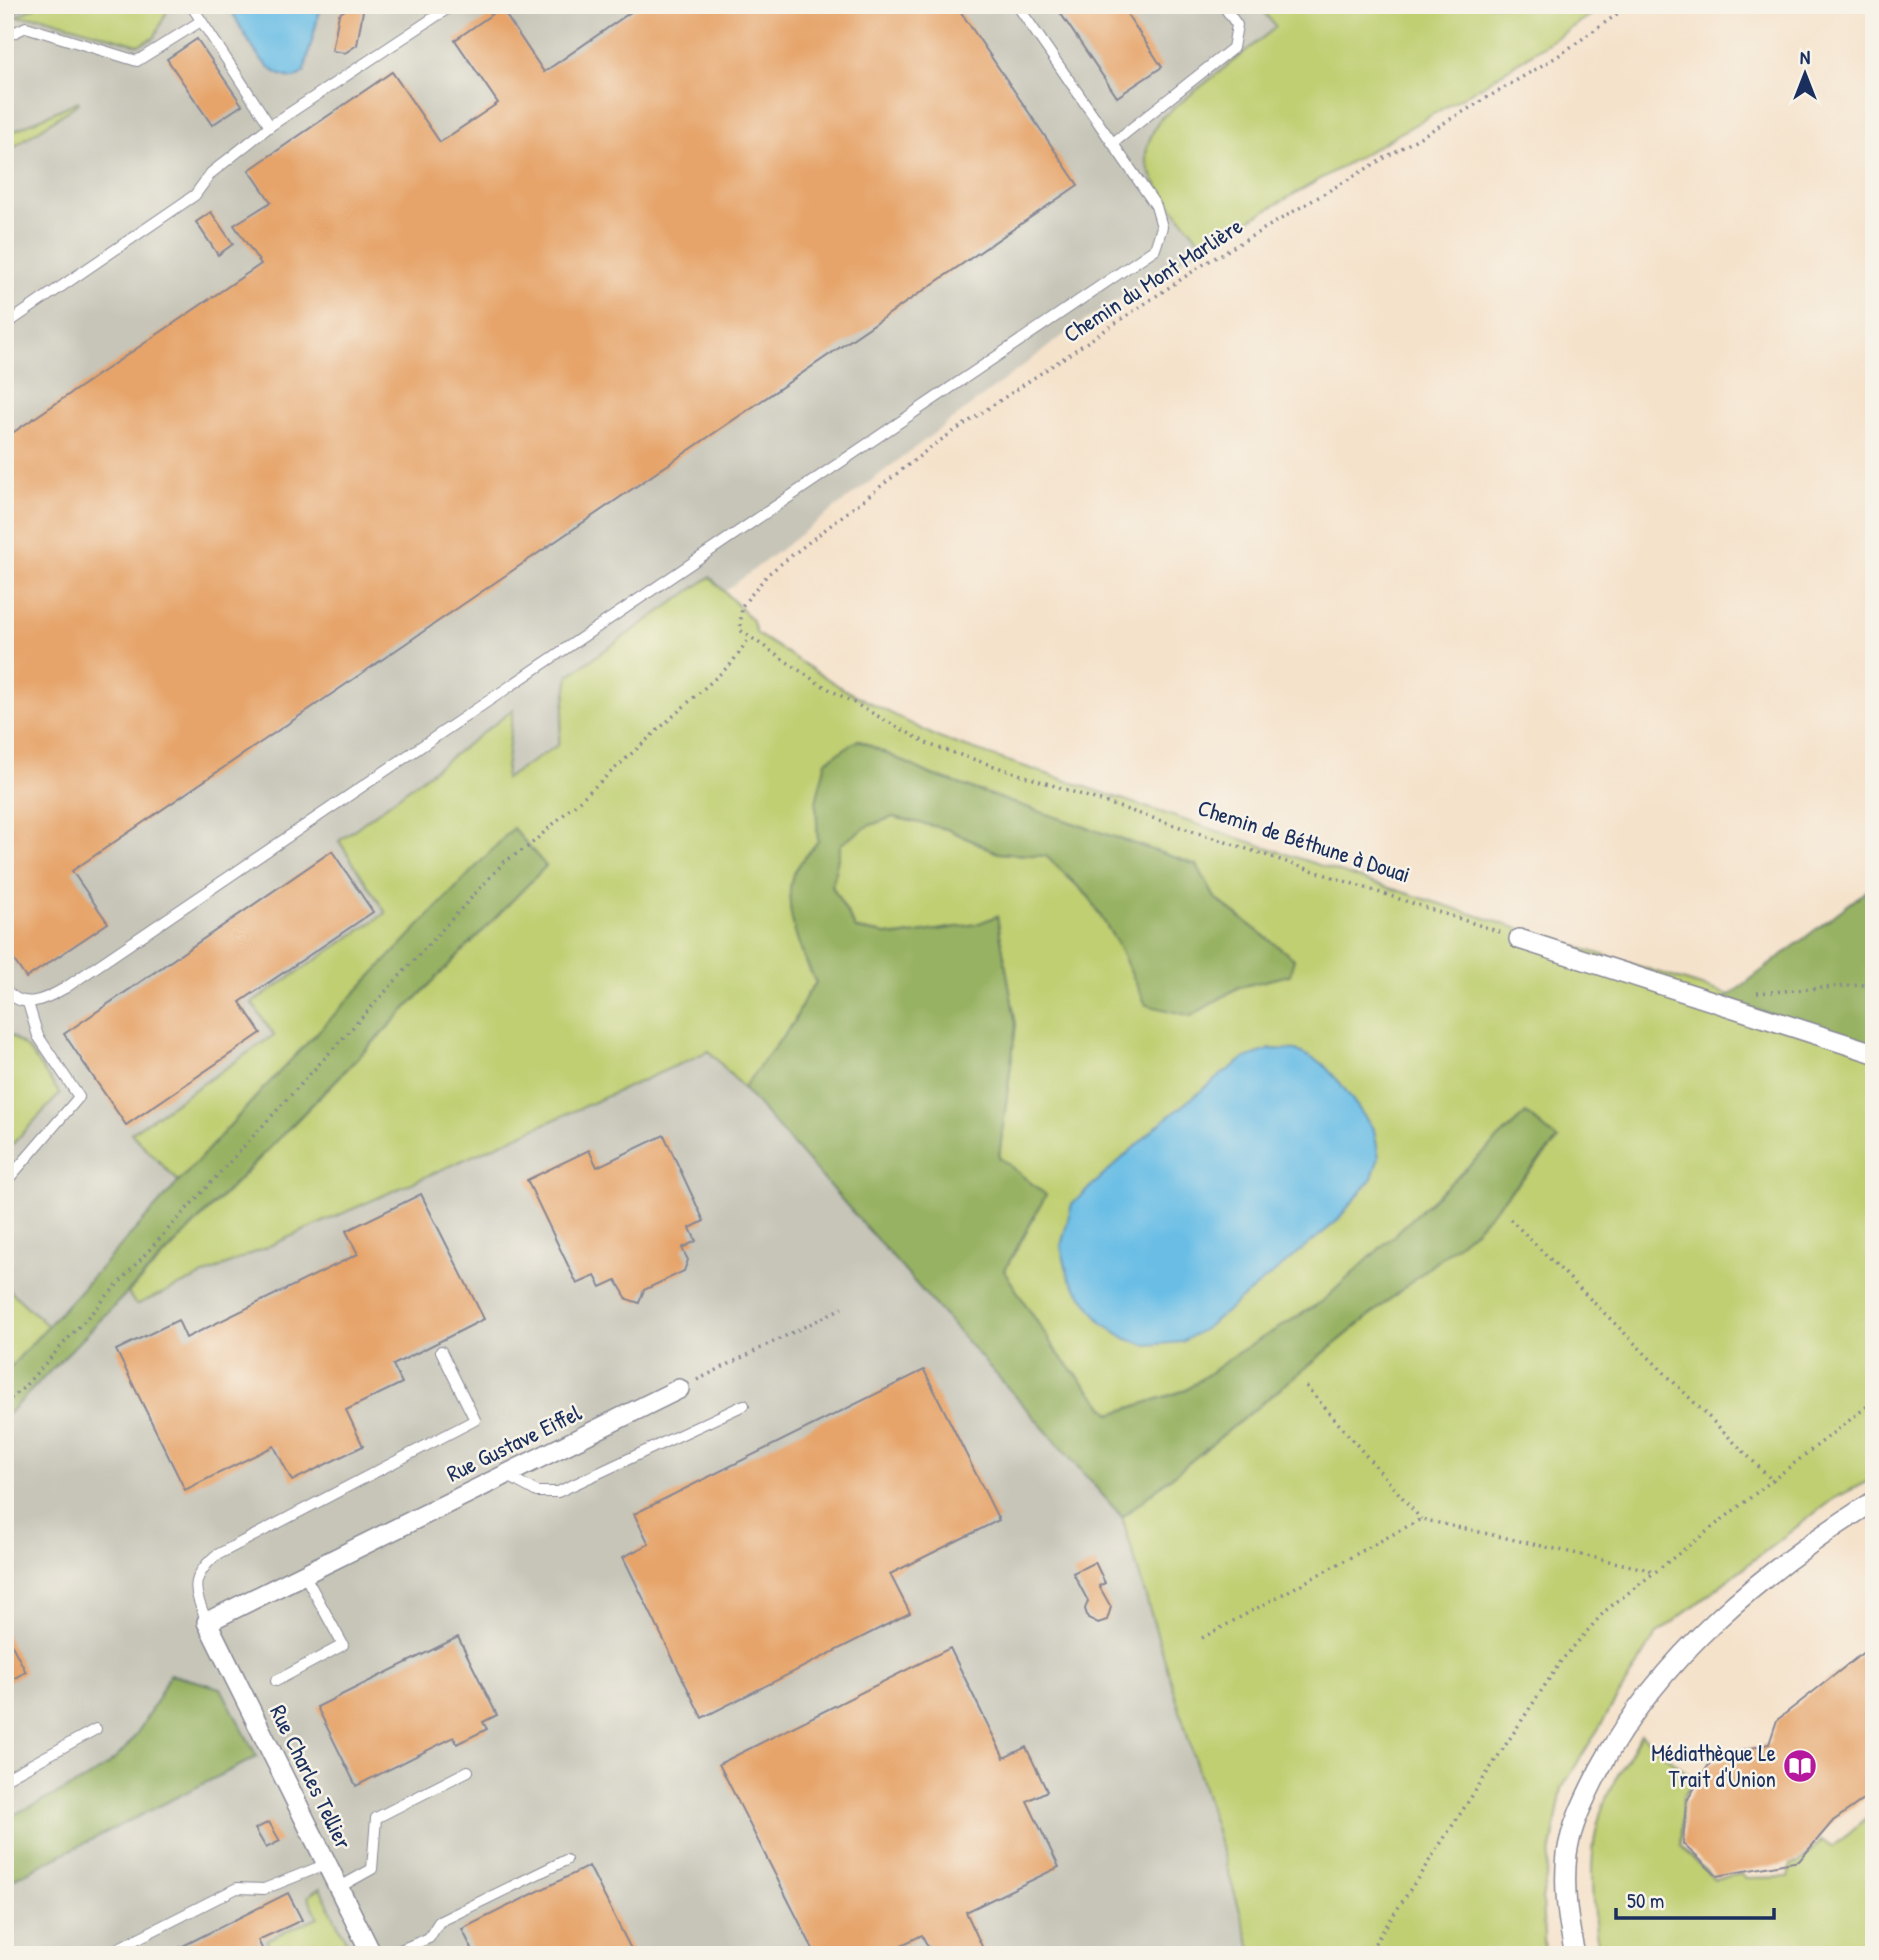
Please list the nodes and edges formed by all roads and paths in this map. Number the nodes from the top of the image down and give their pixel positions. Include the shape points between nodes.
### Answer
1 (19, 5) edge
2 (191, 5) edge
3 (453, 5) edge
4 (1017, 5) edge
5 (1223, 5) edge
6 (1630, 5) edge
7 (5, 12) edge
8 (201, 21) junction
9 (5, 37) edge
10 (270, 126) junction
11 (1113, 143) junction
12 (5, 325) edge
13 (740, 630) joint
14 (750, 637) junction
15 (1519, 939) joint
16 (1874, 984) edge
17 (5, 989) edge
18 (28, 1003) junction
19 (1726, 1006) junction
20 (1874, 1053) edge
21 (5, 1183) edge
22 (1510, 1219) dead end
23 (842, 1308) dead end
24 (441, 1351) dead end
25 (1306, 1386) dead end
26 (679, 1389) joint
27 (1874, 1401) edge
28 (5, 1403) edge
29 (744, 1405) dead end
30 (505, 1475) junction
31 (1774, 1482) junction
32 (1874, 1501) edge
33 (1421, 1519) junction
34 (1655, 1571) junction
35 (304, 1574) junction
36 (207, 1622) junction
37 (1202, 1638) dead end
38 (276, 1681) dead end
39 (96, 1729) dead end
40 (468, 1771) dead end
41 (5, 1779) edge
42 (566, 1860) dead end
43 (327, 1864) junction
44 (338, 1888) junction
45 (105, 1955) edge
46 (372, 1955) edge
47 (388, 1955) edge
48 (1367, 1955) edge
49 (1575, 1955) edge

1 - 7 lane
2 - 8 lane
3 - 10 lane
4 - 11 lane
5 - 11 lane via 1237,25 1233,48
6 - 13 path, Chemin du Mont Marlière via 1558,56 1201,266 935,444 768,574 742,606
8 - 9 lane via 137,61 26,27
8 - 10 lane
10 - 12 lane via 211,173 195,195
11 - 18 lane via 1156,206 1162,227 1155,248 65,988 45,1000
13 - 14 path, Chemin de Béthune à Douai
14 - 15 path, Chemin de Béthune à Douai via 818,683 930,745
14 - 28 path via 731,664 529,846 504,862
15 - 19 street
16 - 19 path via 1749,994 1735,997
17 - 18 lane via 13,999
18 - 21 lane via 38,1036 79,1097
19 - 20 street
22 - 31 path
23 - 26 path
24 - 36 lane via 475,1420 215,1556 196,1581
25 - 33 path
26 - 30 street, Rue Gustave Eiffel
27 - 31 path
29 - 30 lane via 558,1492 537,1492
30 - 35 street, Rue Gustave Eiffel
31 - 34 path
32 - 49 street via 1733,1603 1669,1668 1619,1734 1584,1800 1567,1853 1566,1909
33 - 34 path
33 - 37 path
34 - 48 path via 1605,1611 1561,1661
35 - 36 street, Rue Gustave Eiffel
35 - 38 lane via 343,1645
36 - 43 street, Rue Charles Tellier
39 - 41 lane
40 - 44 lane via 376,1818 372,1869
42 - 47 lane via 439,1922 429,1938
43 - 44 street, Rue Charles Tellier
43 - 45 lane via 264,1889 237,1888
44 - 46 street, Rue Charles Tellier

